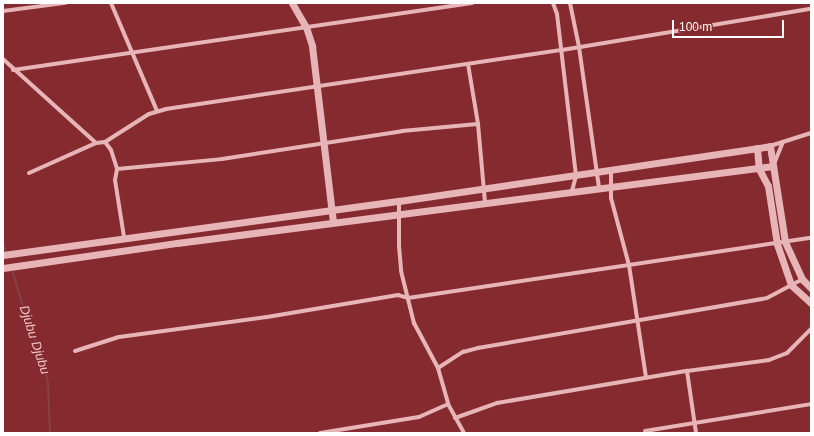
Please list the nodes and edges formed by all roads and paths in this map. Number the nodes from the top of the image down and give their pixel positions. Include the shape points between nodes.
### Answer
1 (66, 3) edge
2 (112, 3) edge
3 (292, 3) edge
4 (472, 3) edge
5 (553, 3) edge
6 (570, 3) edge
7 (811, 9) edge
8 (3, 11) edge
9 (306, 27) junction
10 (579, 47) junction
11 (562, 50) junction
12 (132, 54) junction
13 (3, 59) edge
14 (468, 64) junction
15 (13, 70) junction
16 (317, 86) junction
17 (156, 112) junction
18 (478, 124) junction
19 (811, 132) edge
20 (106, 142) junction
21 (783, 142) junction
22 (96, 143) junction
23 (324, 144) junction
24 (770, 146) junction
25 (757, 148) junction
26 (773, 166) junction
27 (117, 169) junction
28 (759, 169) junction
29 (611, 170) junction
30 (597, 172) junction
31 (29, 173) dead end
32 (576, 176) junction
33 (599, 187) junction
34 (610, 188) junction
35 (484, 189) junction
36 (572, 191) junction
37 (399, 201) junction
38 (485, 203) junction
39 (332, 210) junction
40 (401, 215) junction
41 (333, 222) junction
42 (124, 237) junction
43 (811, 238) edge
44 (785, 242) junction
45 (777, 244) junction
46 (14, 253) junction
47 (3, 255) edge
48 (629, 265) junction
49 (16, 266) junction
50 (3, 268) edge
51 (802, 279) junction
52 (791, 285) junction
53 (811, 288) edge
54 (408, 298) junction
55 (811, 303) edge
56 (637, 320) junction
57 (811, 329) edge
58 (75, 352) dead end
59 (438, 368) junction
60 (687, 371) junction
61 (646, 378) junction
62 (448, 404) junction
63 (811, 404) edge
64 (455, 418) junction
65 (695, 424) junction
66 (645, 431) dead end
67 (320, 433) edge
68 (464, 433) edge
69 (696, 433) edge

1 - 8 street
2 - 12 street
3 - 9 street
4 - 9 street
5 - 11 street
6 - 10 street
7 - 10 street
9 - 12 street
9 - 16 street via 312,46
10 - 11 street
10 - 30 street
11 - 14 street
11 - 32 street
12 - 15 street
12 - 17 street
13 - 15 street
14 - 16 street
14 - 18 street
15 - 22 street
16 - 17 street
16 - 23 street
17 - 20 street
18 - 23 street via 402,130
18 - 35 street
19 - 21 street
20 - 22 street
20 - 27 street
21 - 24 street
21 - 26 street
22 - 31 street
23 - 27 street via 222,159
23 - 39 street
24 - 25 street
24 - 26 street
25 - 28 street
25 - 29 street
26 - 28 street
26 - 44 street
27 - 42 street via 115,180
28 - 34 street
28 - 45 street via 768,186
29 - 30 street
29 - 34 street
30 - 32 street
30 - 33 street
32 - 35 street
32 - 36 street
33 - 34 street
33 - 36 street
34 - 48 street
35 - 37 street
35 - 38 street
36 - 38 street
37 - 39 street
37 - 40 street
38 - 40 street
39 - 41 street
39 - 42 street
40 - 41 street
40 - 54 street via 399,246
41 - 49 street
42 - 46 street
43 - 44 street
44 - 45 street
44 - 51 street
45 - 48 street
45 - 52 street
46 - 47 street
46 - 49 street
48 - 54 street
48 - 56 street
49 - 50 street
51 - 52 street
51 - 53 street
52 - 55 street
52 - 56 street via 768,298
54 - 58 street via 398,295 267,317 120,337
54 - 59 street via 414,323
56 - 59 street via 478,348 463,352
56 - 61 street
57 - 60 street via 787,353 769,360
59 - 62 street
60 - 61 street
60 - 65 street
61 - 64 street via 497,403
62 - 64 street
62 - 67 street via 419,417
63 - 65 street
64 - 68 street
65 - 66 street
65 - 69 street

